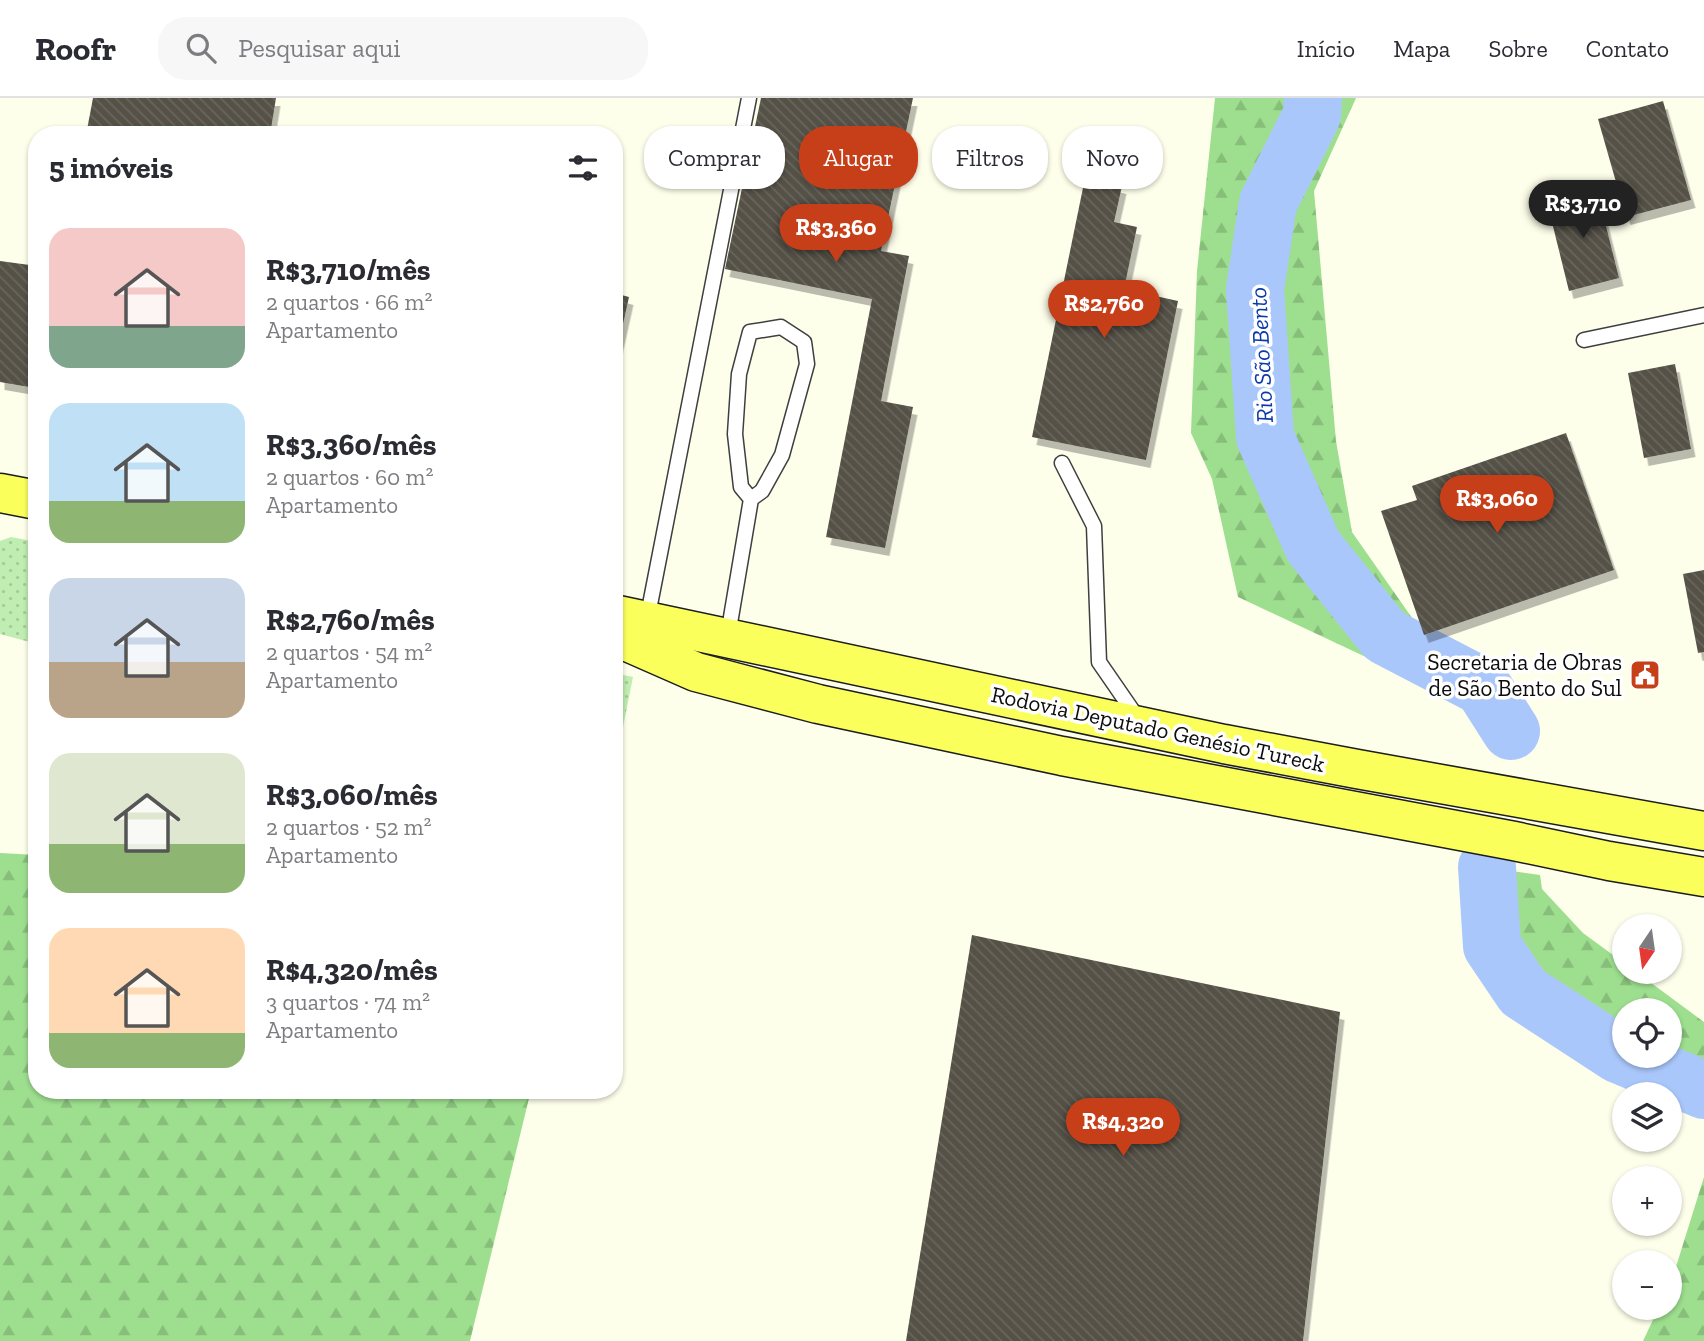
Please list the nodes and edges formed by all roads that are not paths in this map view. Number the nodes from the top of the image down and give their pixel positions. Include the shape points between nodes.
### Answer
1 (750, 98) edge
2 (1704, 315) edge
3 (1584, 340) dead end
4 (1062, 463) dead end
5 (0, 493) edge
6 (28, 498) edge
7 (751, 499) junction
8 (625, 624) edge
9 (728, 638) junction
10 (1143, 727) junction
11 (1357, 769) junction
12 (1704, 805) edge
13 (1704, 831) edge
14 (1704, 877) edge

1 - 8 lane
2 - 3 lane
4 - 10 lane via 1094,526 1099,662
5 - 6 main road
7 - 7 lane via 741,487 735,434 739,374 750,332 781,327 804,342 807,364 782,455 762,491
7 - 9 lane
8 - 9 main road, Rodovia Deputado Genésio Tureck
8 - 14 main road via 696,672 818,704 1062,756
9 - 10 main road, Rodovia Deputado Genésio Tureck
10 - 11 main road, Rodovia Deputado Genésio Tureck
11 - 12 main road
11 - 13 main road, Rodovia Deputado Genésio Tureck

